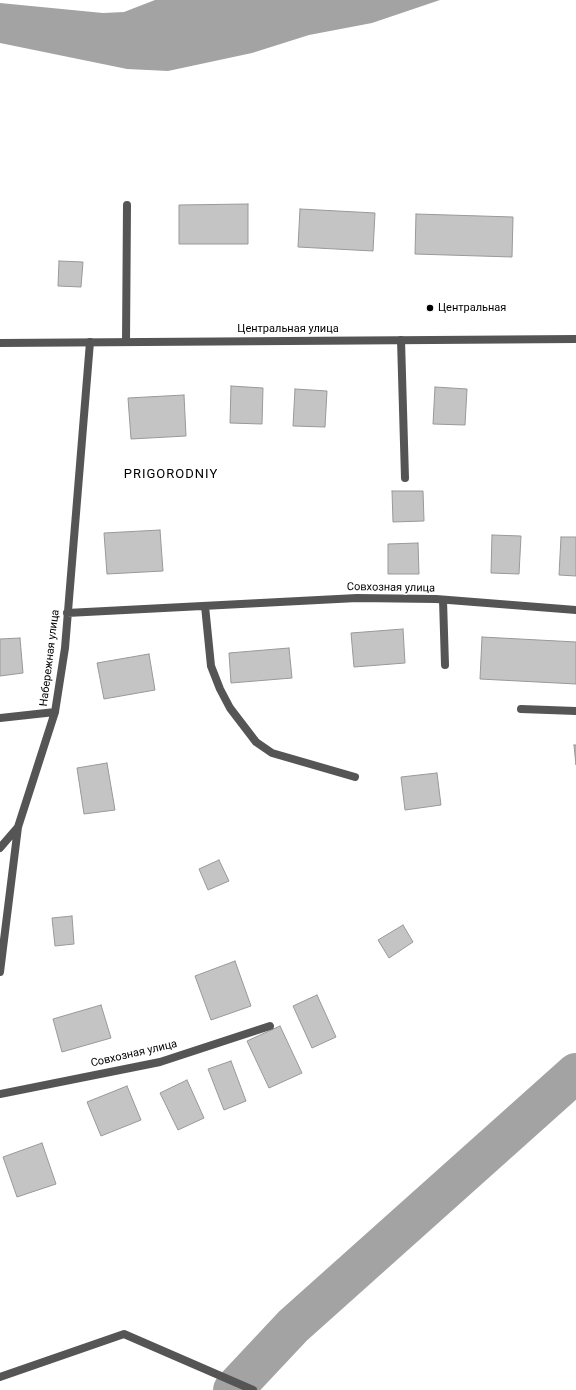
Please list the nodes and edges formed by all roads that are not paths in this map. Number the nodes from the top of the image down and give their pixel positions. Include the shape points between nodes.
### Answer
1 (127, 205) dead end
2 (576, 339) edge
3 (401, 340) junction
4 (90, 342) junction
5 (126, 342) junction
6 (0, 343) edge
7 (405, 478) dead end
8 (443, 600) junction
9 (205, 606) junction
10 (576, 610) edge
11 (67, 613) junction
12 (444, 665) dead end
13 (521, 710) dead end
14 (576, 711) edge
15 (55, 712) junction
16 (0, 718) edge
17 (355, 777) dead end
18 (18, 827) junction
19 (0, 848) edge
20 (0, 972) edge
21 (270, 1026) dead end
22 (0, 1094) edge
23 (0, 1377) edge
24 (253, 1390) edge

1 - 5 street
2 - 3 street, Центральная улица
3 - 5 street, Центральная улица
3 - 7 street
4 - 5 street, Центральная улица
4 - 6 street, Центральная улица
4 - 11 street, Набережная улица
8 - 9 street, Совхозная улица via 357,598
8 - 10 street, Совхозная улица
8 - 12 street
9 - 11 street, Совхозная улица
9 - 17 street via 211,666 230,708 256,742 272,753
11 - 15 street, Набережная улица via 65,648
13 - 14 street
15 - 16 street
15 - 18 street, Набережная улица
18 - 19 street
18 - 20 street, Набережная улица
21 - 22 street, Совхозная улица via 160,1062
23 - 24 street via 124,1334

